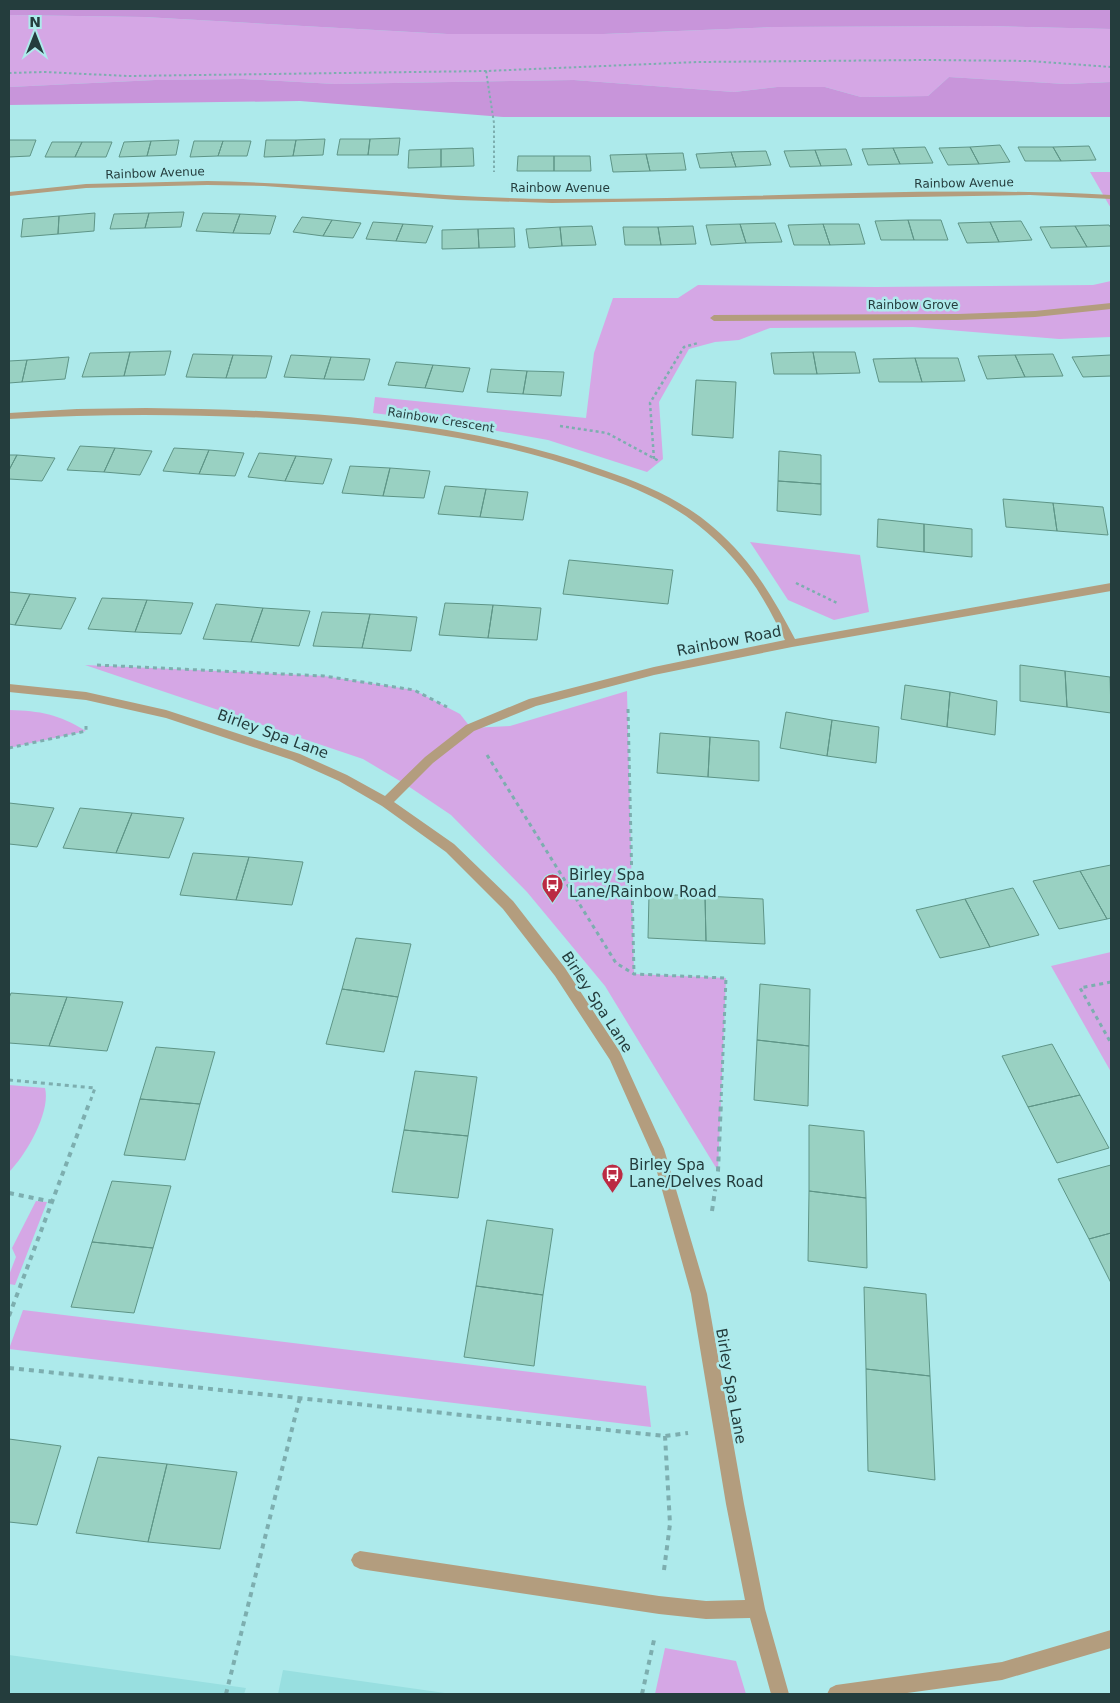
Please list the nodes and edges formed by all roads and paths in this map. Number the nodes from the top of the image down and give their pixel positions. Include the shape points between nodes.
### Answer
1 (1111, 67) edge
2 (486, 71) junction
3 (9, 73) edge
4 (9, 194) edge
5 (1111, 197) edge
6 (494, 199) junction
7 (1111, 306) edge
8 (714, 318) dead end
9 (706, 341) dead end
10 (9, 416) edge
11 (634, 485) junction
12 (1111, 587) edge
13 (792, 643) junction
14 (627, 678) junction
15 (9, 688) edge
16 (86, 696) junction
17 (9, 748) edge
18 (386, 803) junction
19 (634, 974) dead end
20 (1111, 982) edge
21 (1111, 1042) edge
22 (9, 1080) edge
23 (9, 1193) edge
24 (53, 1202) junction
25 (9, 1316) edge
26 (9, 1368) edge
27 (300, 1397) junction
28 (721, 1429) junction
29 (665, 1436) junction
30 (360, 1560) dead end
31 (660, 1605) junction
32 (756, 1608) junction
33 (1111, 1638) edge
34 (226, 1694) edge
35 (642, 1694) edge
36 (780, 1694) edge
37 (836, 1694) edge

1 - 2 path via 1030,61 927,60 630,64
2 - 3 path via 128,76
2 - 6 path via 494,123
4 - 6 street, Rainbow Avenue via 86,186 207,183
5 - 6 street, Rainbow Avenue via 1030,193 552,201
7 - 8 street, Rainbow Grove via 1035,314 958,317
9 - 11 path via 684,347 650,403 655,458
10 - 11 street, Rainbow Crescent via 146,410 396,424 474,436 533,450
11 - 13 street, Rainbow Crescent via 692,515 717,535 760,584
12 - 13 street, Rainbow Road
13 - 14 street, Rainbow Road
14 - 18 street, Rainbow Road via 533,702 470,728 429,760
14 - 19 path
15 - 16 street, Birley Spa Lane
16 - 17 path via 86,731
16 - 18 street, Birley Spa Lane via 166,714 249,740 343,778
18 - 28 street, Birley Spa Lane via 450,848 508,905 560,972 615,1056 659,1154 699,1294
20 - 21 path via 1080,988
22 - 24 path via 95,1088
23 - 24 path
24 - 25 path
26 - 27 path
27 - 29 path
27 - 34 path
28 - 29 path
28 - 32 street, Birley Spa Lane
29 - 31 path via 670,1524
30 - 31 street
31 - 32 street via 706,1610
31 - 35 path
32 - 36 street, Birley Spa Lane
33 - 37 street via 1002,1671

